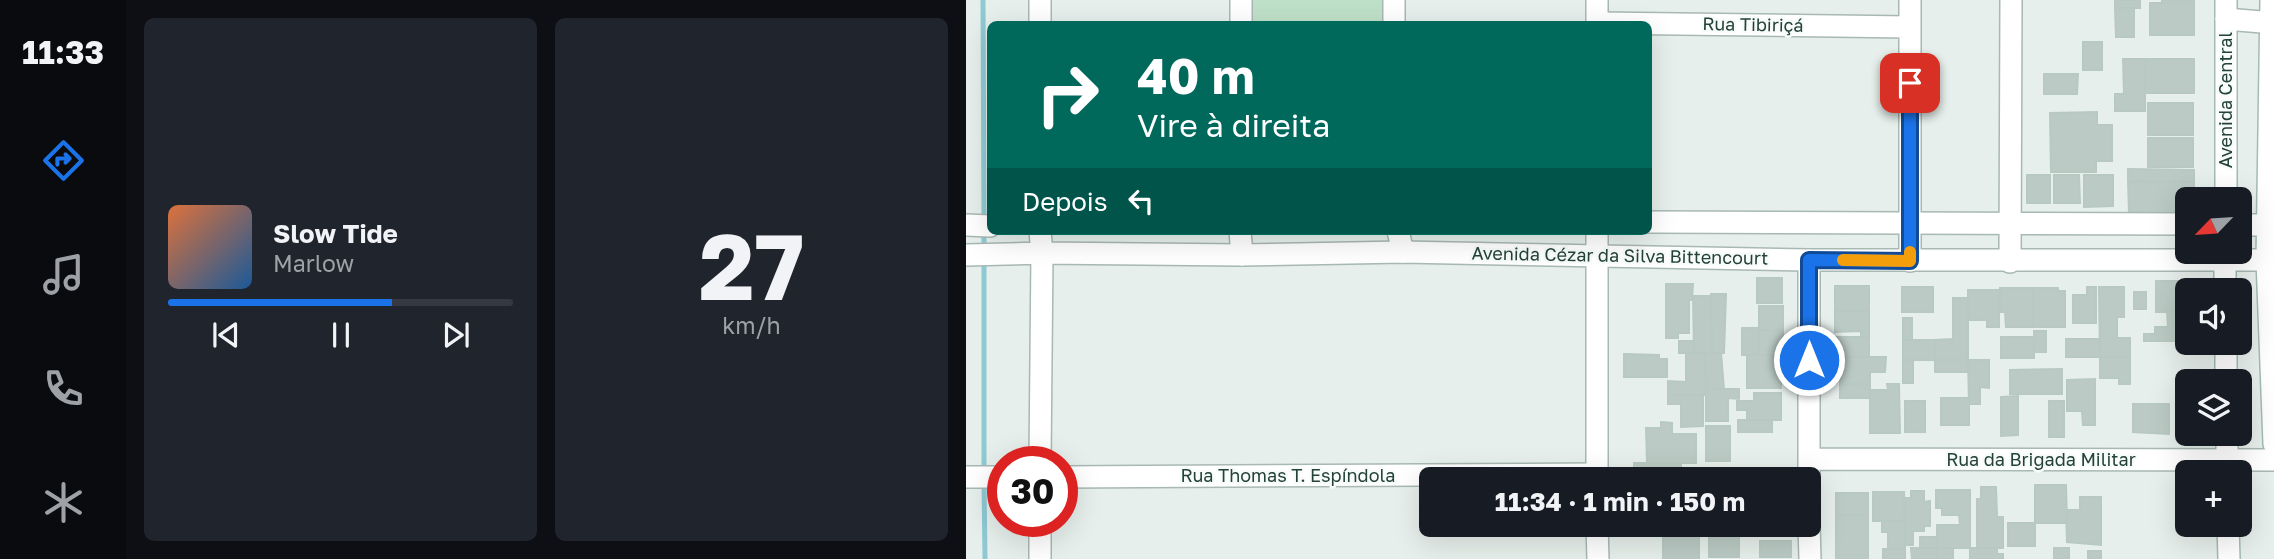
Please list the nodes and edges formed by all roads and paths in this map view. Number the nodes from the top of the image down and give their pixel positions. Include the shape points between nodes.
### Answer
1 (1040, 0) edge
2 (1241, 0) edge
3 (1394, 0) edge
4 (1597, 0) edge
5 (1910, 0) edge
6 (2011, 0) edge
7 (2271, 0) edge
8 (2226, 10) edge
9 (1040, 21) edge
10 (1241, 21) edge
11 (1394, 21) edge
12 (1597, 21) edge
13 (2273, 23) edge
14 (1652, 25) edge
15 (1910, 27) junction
16 (2226, 187) edge
17 (1652, 222) edge
18 (1910, 223) junction
19 (2011, 223) junction
20 (2175, 224) edge
21 (966, 225) edge
22 (2252, 225) edge
23 (2271, 225) edge
24 (987, 226) edge
25 (1039, 235) edge
26 (1240, 235) edge
27 (1399, 235) edge
28 (1597, 235) edge
29 (1033, 253) junction
30 (1403, 253) junction
31 (966, 255) edge
32 (1242, 255) junction
33 (1597, 255) junction
34 (2175, 257) edge
35 (2252, 258) edge
36 (1809, 260) junction
37 (2271, 260) edge
38 (1910, 261) junction
39 (2010, 262) junction
40 (2274, 444) edge
41 (1039, 446) edge
42 (2274, 460) edge
43 (2252, 463) edge
44 (1597, 467) edge
45 (1809, 467) edge
46 (2175, 467) edge
47 (1821, 469) edge
48 (967, 477) edge
49 (987, 477) edge
50 (1078, 477) edge
51 (1419, 477) edge
52 (1040, 537) edge
53 (1597, 537) edge
54 (1809, 537) edge
55 (2228, 537) edge
56 (1040, 559) edge
57 (1598, 559) edge
58 (1810, 559) edge
59 (2229, 559) edge

1 - 9 street
2 - 10 street
3 - 11 street
4 - 12 street
5 - 15 street
6 - 19 street
7 - 13 street
8 - 13 street
8 - 16 street, Avenida Central
13 - 23 street
14 - 15 street, Rua Tibiriçá
15 - 18 street
17 - 18 street, Avenida Cézar da Silva Bittencourt
18 - 19 street, Avenida Cézar da Silva Bittencourt
18 - 38 street
19 - 20 street, Avenida Cézar da Silva Bittencourt
19 - 39 street
21 - 24 street
22 - 23 street
23 - 37 street
25 - 29 street
26 - 32 street
27 - 30 street
28 - 33 street
29 - 31 street, Avenida Cézar da Silva Bittencourt
29 - 32 street, Avenida Cézar da Silva Bittencourt
29 - 41 street
30 - 32 street, Avenida Cézar da Silva Bittencourt
30 - 33 street, Avenida Cézar da Silva Bittencourt
33 - 36 street, Avenida Cézar da Silva Bittencourt
33 - 44 street
34 - 39 street, Avenida Cézar da Silva Bittencourt
35 - 37 street, Avenida Cézar da Silva Bittencourt
36 - 38 street, Avenida Cézar da Silva Bittencourt
36 - 45 street
37 - 40 street
38 - 39 street, Avenida Cézar da Silva Bittencourt
42 - 43 street, Rua da Brigada Militar
46 - 47 street, Rua da Brigada Militar
48 - 49 street
50 - 51 street, Rua Thomas T. Espíndola
52 - 56 street
53 - 57 street
54 - 58 street
55 - 59 street

